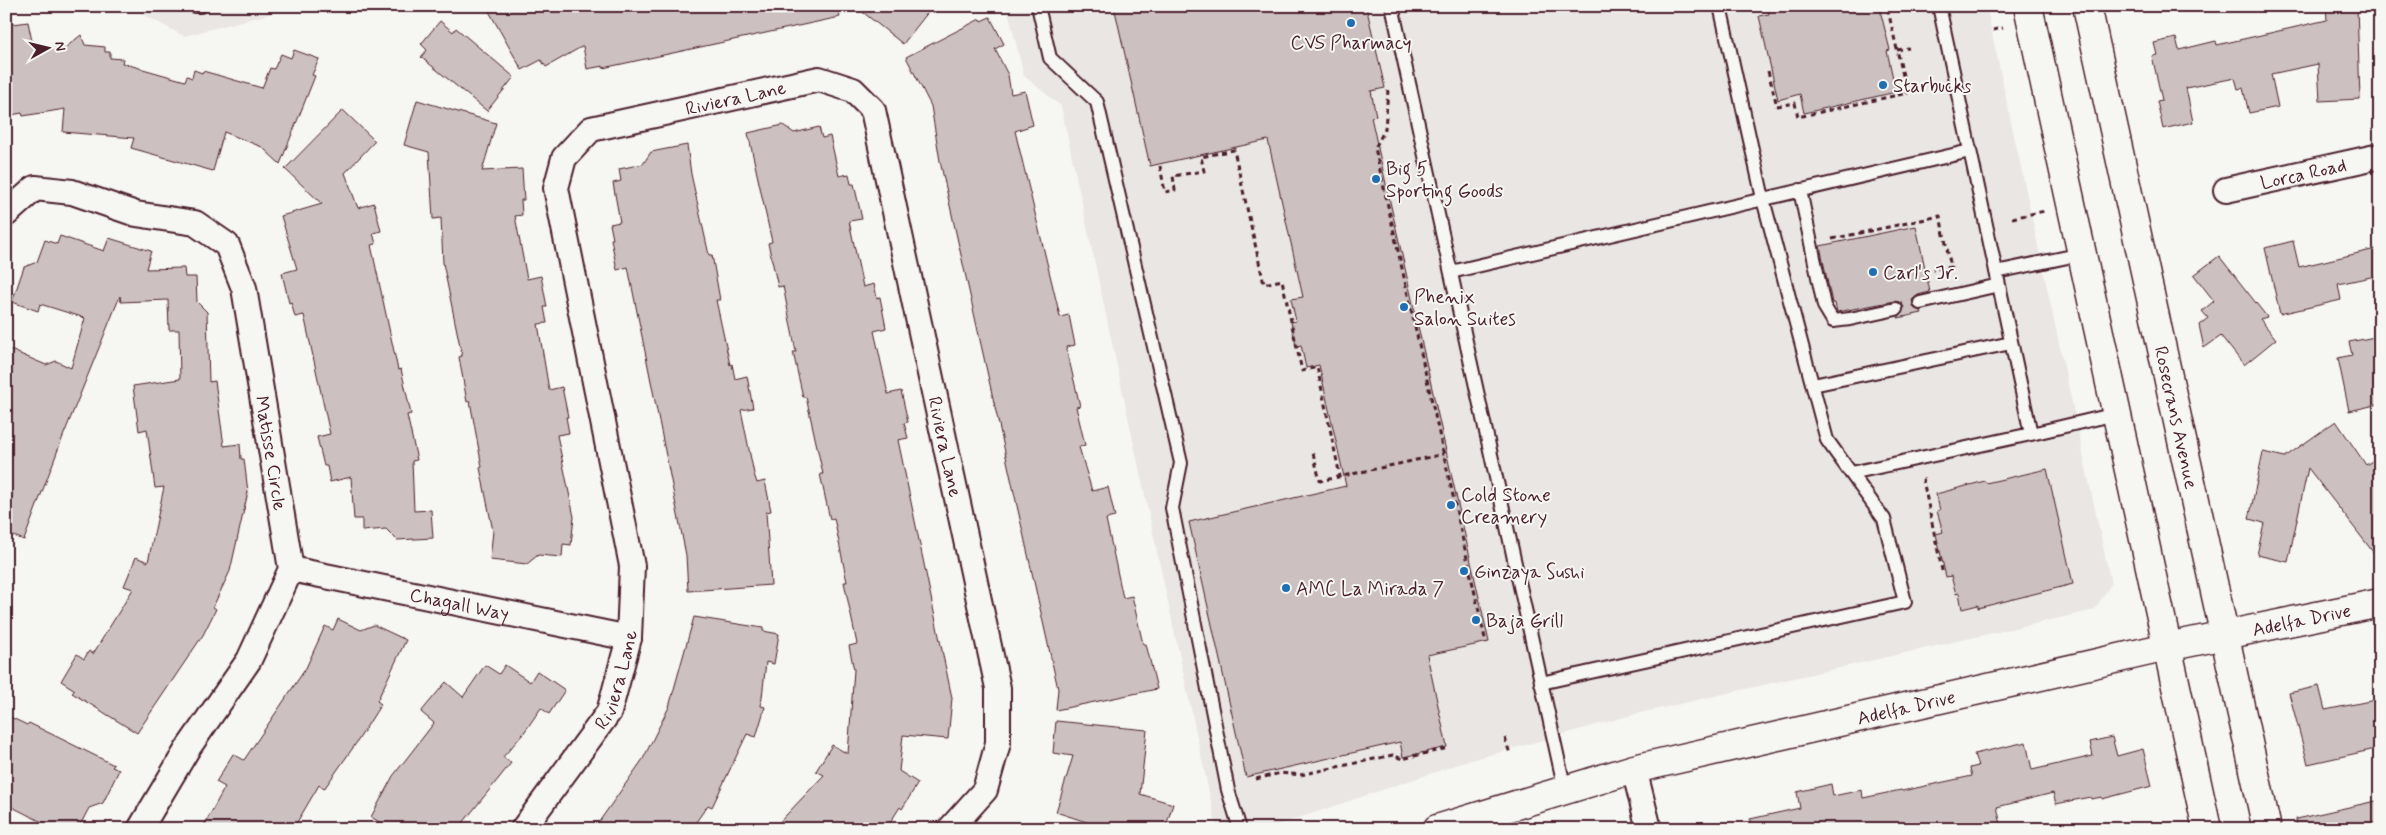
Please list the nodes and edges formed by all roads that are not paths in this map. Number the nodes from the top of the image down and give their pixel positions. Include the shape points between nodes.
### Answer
1 (195, 6) edge
2 (200, 6) edge
3 (1038, 6) edge
4 (1392, 6) edge
5 (1720, 6) edge
6 (1939, 6) edge
7 (2028, 6) edge
8 (2087, 6) edge
9 (1970, 151) junction
10 (2380, 156) edge
11 (1800, 190) junction
12 (2226, 190) dead end
13 (1763, 198) junction
14 (6, 214) edge
15 (2082, 254) junction
16 (1451, 272) junction
17 (1998, 279) junction
18 (1920, 303) dead end
19 (1896, 309) dead end
20 (2011, 342) junction
21 (1813, 385) junction
22 (2116, 414) junction
23 (2031, 434) junction
24 (1851, 473) junction
25 (291, 569) junction
26 (2380, 603) edge
27 (2224, 635) junction
28 (629, 638) junction
29 (2167, 647) junction
30 (1541, 683) junction
31 (1634, 768) junction
32 (1565, 790) junction
33 (140, 829) edge
34 (523, 829) edge
35 (950, 829) edge
36 (1240, 829) edge
37 (1437, 829) edge
38 (1649, 829) edge
39 (2208, 829) edge
40 (2267, 829) edge

1 - 2 lane
3 - 36 lane via 1050,58 1097,102 1181,463 1172,508 1228,790
4 - 16 lane
5 - 13 lane
6 - 9 lane
7 - 15 main road
8 - 27 main road, Rosecrans Avenue
9 - 11 lane
9 - 17 lane
10 - 12 street, Lorca Road
11 - 13 lane
11 - 19 lane via 1824,306 1833,321
13 - 16 lane
13 - 21 lane
14 - 25 street, Matisse Circle via 35,188 72,192 136,214 195,223 227,245 244,288
15 - 17 lane
15 - 22 main road
16 - 30 lane
17 - 18 lane
17 - 20 lane
20 - 21 lane
20 - 23 lane
21 - 24 lane via 1828,440
22 - 23 lane
22 - 29 main road
23 - 24 lane
24 - 30 lane via 1884,519 1906,602
25 - 28 street, Chagall Way
25 - 33 street via 249,660 188,748
26 - 27 main road, Adelfa Drive
27 - 29 main road, Adelfa Drive
27 - 40 main road, Rosecrans Avenue
28 - 34 street, Riviera Lane via 609,712
28 - 35 street, Riviera Lane via 632,566 556,188 564,158 591,129 819,79 853,90 873,110 998,688 998,742 985,790
29 - 31 main road, Adelfa Drive
29 - 39 main road
30 - 32 lane
31 - 32 main road, Adelfa Drive
31 - 38 street
32 - 37 main road, Adelfa Drive

